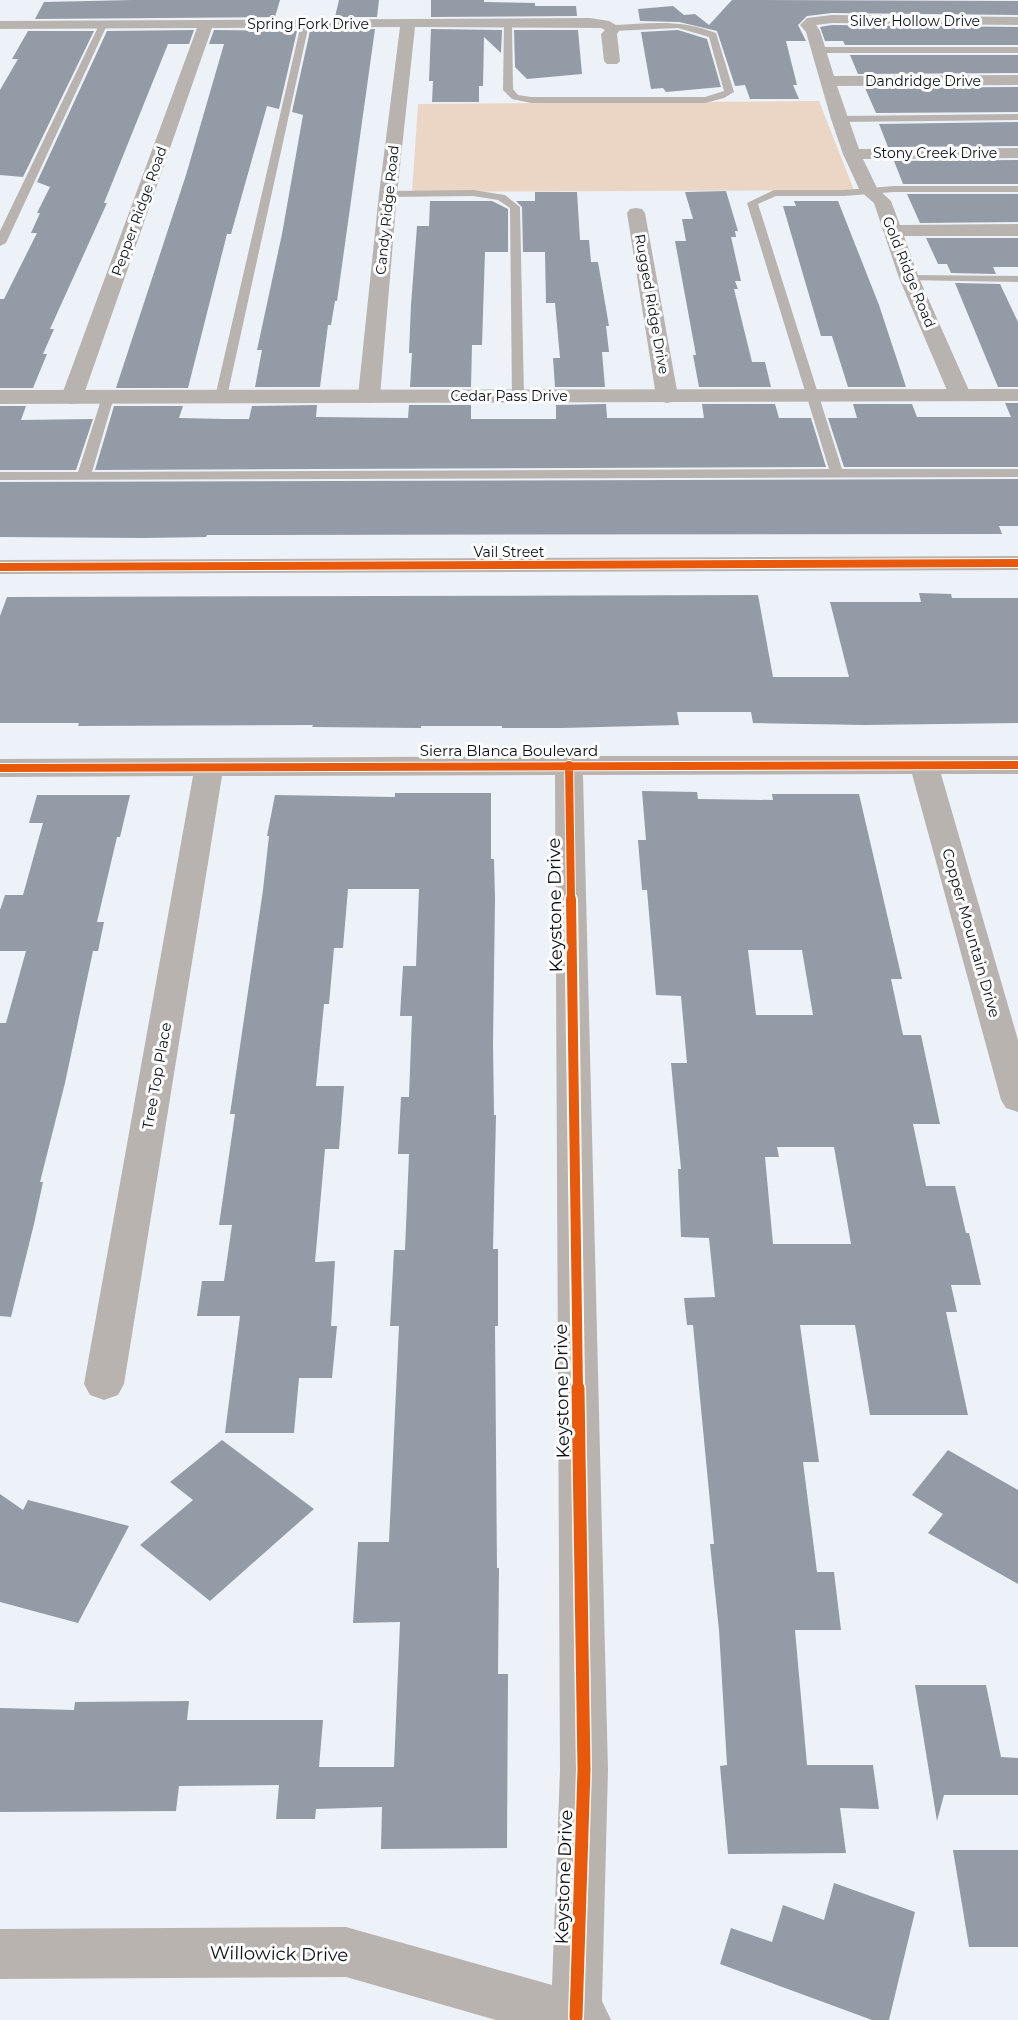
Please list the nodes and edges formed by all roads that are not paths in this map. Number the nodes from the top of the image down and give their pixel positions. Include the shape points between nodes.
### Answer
1 (310, 8) dead end
2 (812, 21) joint
3 (1018, 21) edge
4 (206, 24) junction
5 (305, 24) junction
6 (408, 24) junction
7 (508, 24) junction
8 (103, 25) junction
9 (2, 28) edge
10 (614, 28) junction
11 (819, 50) junction
12 (1018, 50) edge
13 (612, 61) dead end
14 (829, 81) junction
15 (1018, 81) edge
16 (1018, 117) edge
17 (838, 119) junction
18 (1018, 153) edge
19 (852, 154) junction
20 (1018, 189) edge
21 (869, 191) junction
22 (388, 194) junction
23 (636, 213) dead end
24 (1018, 230) edge
25 (891, 231) junction
26 (0, 243) edge
27 (909, 278) junction
28 (1018, 279) edge
29 (960, 395) junction
30 (1018, 395) edge
31 (369, 396) junction
32 (518, 396) junction
33 (667, 396) junction
34 (813, 396) junction
35 (72, 397) junction
36 (108, 397) junction
37 (221, 397) junction
38 (0, 398) edge
39 (1018, 473) edge
40 (837, 474) junction
41 (0, 476) edge
42 (84, 476) junction
43 (1018, 563) edge
44 (0, 567) edge
45 (569, 765) junction
46 (1018, 765) edge
47 (924, 766) junction
48 (0, 768) edge
49 (209, 768) junction
50 (1018, 1100) edge
51 (104, 1384) dead end
52 (0, 1954) edge
53 (580, 2019) edge

1 - 5 street
2 - 3 street, Silver Hollow Drive
2 - 11 street, Gold Ridge Road via 807,25
4 - 5 street, Spring Fork Drive
4 - 8 street, Spring Fork Drive
4 - 35 street, Pepper Ridge Road
5 - 6 street, Spring Fork Drive
5 - 37 lane
6 - 7 street, Spring Fork Drive
6 - 22 street, Candy Ridge Road
7 - 10 street, Spring Fork Drive via 590,22
7 - 10 lane via 508,90 515,97 705,100 729,92 713,35 685,26
8 - 9 street, Spring Fork Drive
8 - 26 lane
10 - 13 street via 609,34
11 - 12 lane
11 - 14 street, Gold Ridge Road
14 - 15 street, Dandridge Drive
14 - 17 street, Gold Ridge Road
16 - 17 lane
17 - 19 street, Gold Ridge Road
18 - 19 street, Stony Creek Drive
19 - 21 street, Gold Ridge Road
20 - 21 lane
21 - 25 street, Gold Ridge Road via 882,201
21 - 34 lane via 774,193 752,203
22 - 31 street, Candy Ridge Road
22 - 32 lane via 473,193 501,197 515,207
23 - 33 street, Rugged Ridge Drive
24 - 25 street
25 - 27 street, Gold Ridge Road
27 - 28 lane
27 - 29 street, Gold Ridge Road
29 - 30 street, Cedar Pass Drive
29 - 34 street, Cedar Pass Drive
31 - 32 street, Cedar Pass Drive
31 - 37 street, Cedar Pass Drive
32 - 33 street, Cedar Pass Drive
33 - 34 street, Cedar Pass Drive
34 - 40 lane
35 - 36 street, Cedar Pass Drive
35 - 38 street, Cedar Pass Drive
36 - 37 street, Cedar Pass Drive
36 - 42 lane
39 - 40 lane
40 - 42 lane
41 - 42 lane
43 - 44 street, Vail Street
45 - 47 street, Sierra Blanca Boulevard
45 - 49 street, Sierra Blanca Boulevard
45 - 53 street, Keystone Drive via 584,1770
46 - 47 street, Sierra Blanca Boulevard
47 - 50 street, Copper Mountain Drive
48 - 49 street, Sierra Blanca Boulevard
49 - 51 street, Tree Top Place
52 - 53 street, Willowick Drive via 346,1952

